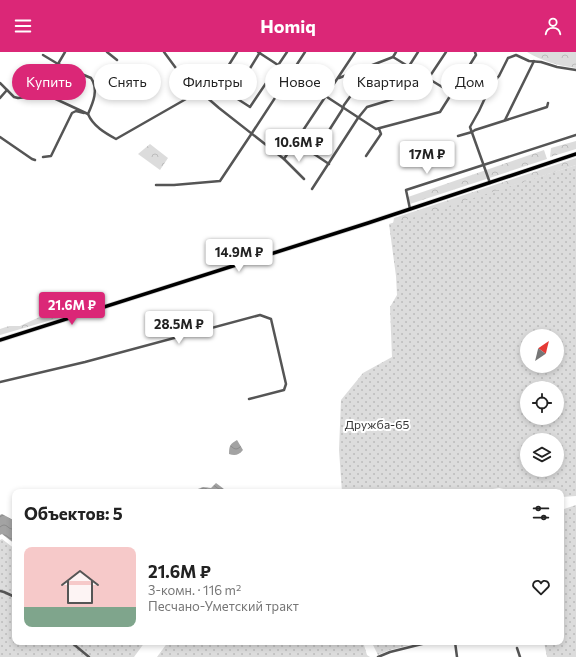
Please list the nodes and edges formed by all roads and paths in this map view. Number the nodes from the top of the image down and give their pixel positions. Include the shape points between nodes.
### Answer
1 (65, 52) edge
2 (107, 52) edge
3 (164, 52) edge
4 (237, 52) edge
5 (259, 52) edge
6 (287, 52) edge
7 (305, 52) edge
8 (355, 52) edge
9 (396, 52) edge
10 (418, 52) edge
11 (446, 52) edge
12 (475, 52) edge
13 (43, 55) dead end
14 (393, 57) junction
15 (117, 60) dead end
16 (534, 61) junction
17 (58, 64) joint
18 (173, 64) edge
19 (229, 64) edge
20 (277, 64) edge
21 (279, 64) edge
22 (298, 64) edge
23 (404, 64) edge
24 (411, 64) edge
25 (470, 64) edge
26 (576, 70) edge
27 (433, 72) edge
28 (86, 76) edge
29 (339, 78) junction
30 (0, 83) edge
31 (265, 84) edge
32 (335, 84) edge
33 (7, 90) junction
34 (12, 95) edge
35 (0, 98) edge
36 (58, 100) edge
37 (185, 100) edge
38 (211, 100) edge
39 (274, 100) edge
40 (324, 100) edge
41 (333, 100) edge
42 (348, 100) edge
43 (392, 100) edge
44 (448, 100) edge
45 (548, 102) dead end
46 (343, 107) junction
47 (88, 114) junction
48 (358, 118) junction
49 (505, 121) junction
50 (378, 129) junction
51 (472, 132) junction
52 (252, 133) junction
53 (576, 135) edge
54 (458, 136) dead end
55 (0, 137) edge
56 (296, 142) junction
57 (314, 154) junction
58 (576, 154) edge
59 (366, 156) dead end
60 (43, 157) dead end
61 (284, 159) junction
62 (35, 160) dead end
63 (329, 164) junction
64 (483, 165) junction
65 (304, 179) dead end
66 (490, 183) junction
67 (156, 184) dead end
68 (312, 188) dead end
69 (410, 209) junction
70 (0, 340) edge
71 (0, 382) edge
72 (249, 398) dead end
73 (0, 591) edge
74 (12, 596) edge
75 (75, 645) edge
76 (418, 645) edge
77 (455, 645) edge
78 (517, 648) dead end
79 (89, 657) edge
80 (378, 657) edge
81 (457, 657) edge
82 (520, 657) edge

1 - 17 street
2 - 15 street
3 - 18 street
4 - 19 street
5 - 20 street
5 - 31 street via 233,96 250,107
6 - 21 street
7 - 22 street
8 - 29 street
9 - 14 street
10 - 24 street
11 - 27 street
12 - 25 street via 476,55
13 - 17 street
14 - 23 street
14 - 29 street
16 - 26 street
16 - 49 street
16 - 51 street via 516,55 508,58 470,127
28 - 47 street via 94,83 95,91
29 - 32 street
30 - 33 street
33 - 34 street
33 - 35 street
36 - 47 street
37 - 47 street via 116,140 101,131
38 - 52 street
39 - 52 street
40 - 56 street
41 - 46 street
42 - 46 street
43 - 48 street via 367,107
44 - 50 street via 440,112
45 - 49 street via 547,107
46 - 48 street
46 - 57 street
47 - 60 street via 76,111 72,114 51,156
48 - 50 street
48 - 63 street
49 - 51 street
50 - 59 street via 381,134
51 - 54 street
51 - 64 street
52 - 61 street
52 - 67 street via 220,181
53 - 64 street
55 - 62 street
56 - 57 street
56 - 61 street
57 - 63 street
58 - 66 main road
61 - 65 street
63 - 68 street
64 - 66 street
64 - 69 street via 406,190
66 - 69 main road
69 - 70 main road
71 - 72 street via 260,315 271,319 286,384 284,390
73 - 74 street
75 - 79 street
76 - 80 street
77 - 81 street
78 - 82 street

